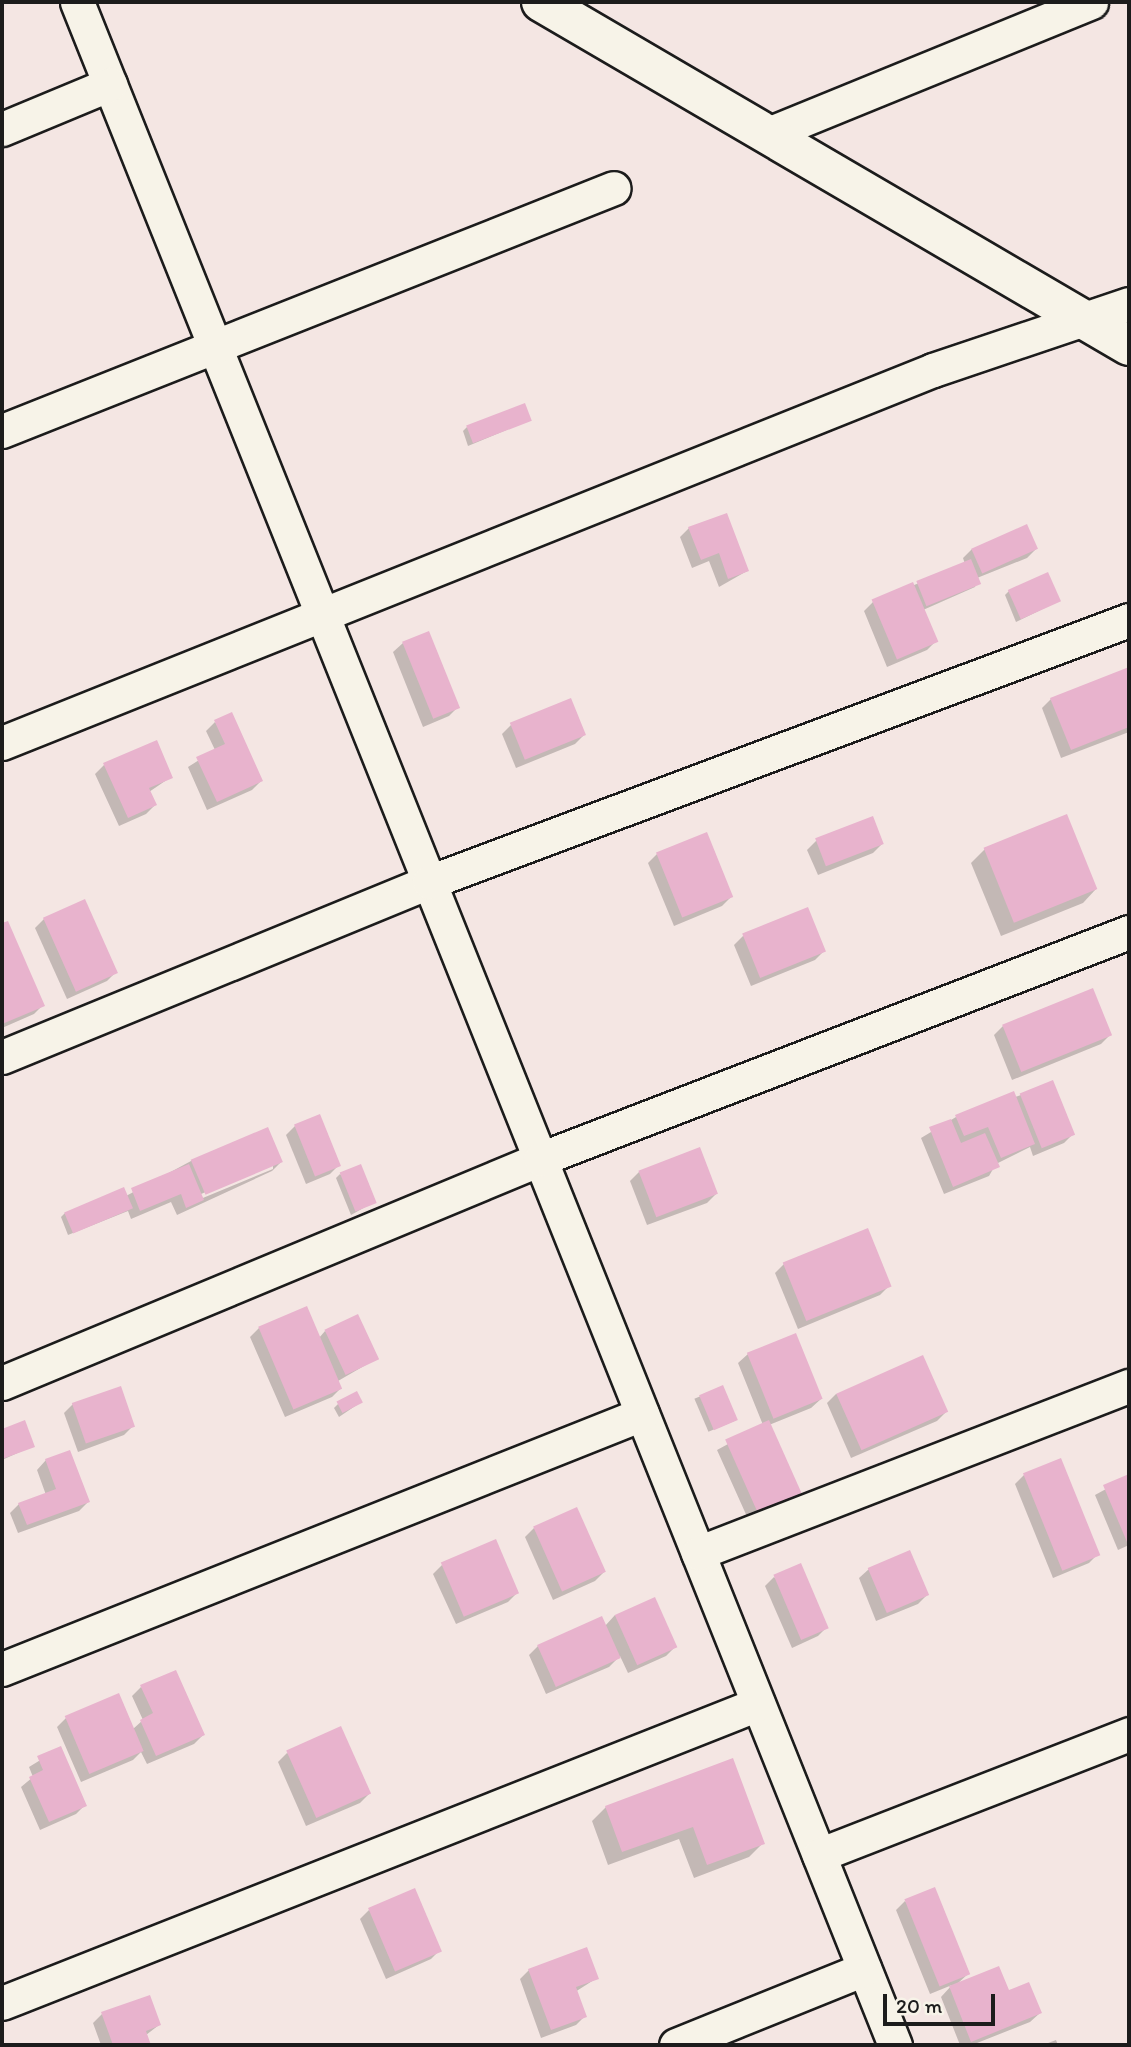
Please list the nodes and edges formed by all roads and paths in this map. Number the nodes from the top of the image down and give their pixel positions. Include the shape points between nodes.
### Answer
1 (77, 2) edge
2 (541, 2) edge
3 (1091, 2) edge
4 (110, 84) junction
5 (2, 129) edge
6 (768, 134) junction
7 (614, 188) dead end
8 (1129, 303) edge
9 (1087, 321) junction
10 (214, 345) junction
11 (1129, 346) edge
12 (2, 431) edge
13 (322, 613) junction
14 (1129, 620) edge
15 (2, 743) edge
16 (429, 882) junction
17 (1129, 932) edge
18 (2, 1057) edge
19 (540, 1159) junction
20 (2, 1382) edge
21 (1129, 1386) edge
22 (642, 1415) junction
23 (698, 1553) junction
24 (2, 1669) edge
25 (758, 1704) junction
26 (1129, 1734) edge
27 (818, 1855) junction
28 (864, 1969) junction
29 (2, 2003) edge
30 (676, 2045) edge
31 (895, 2045) edge

1 - 4 street
2 - 6 street
3 - 6 street
4 - 5 street
4 - 10 street
6 - 9 street
7 - 10 street
8 - 9 street
9 - 11 street
9 - 13 street via 933,370
10 - 12 street
10 - 13 street
13 - 15 street
13 - 16 street
14 - 16 street
16 - 18 street
16 - 19 street
17 - 19 street
19 - 20 street
19 - 22 street
21 - 23 street
22 - 23 street
22 - 24 street
23 - 25 street
25 - 27 street
25 - 29 street
26 - 27 street
27 - 28 street
28 - 30 street
28 - 31 street

